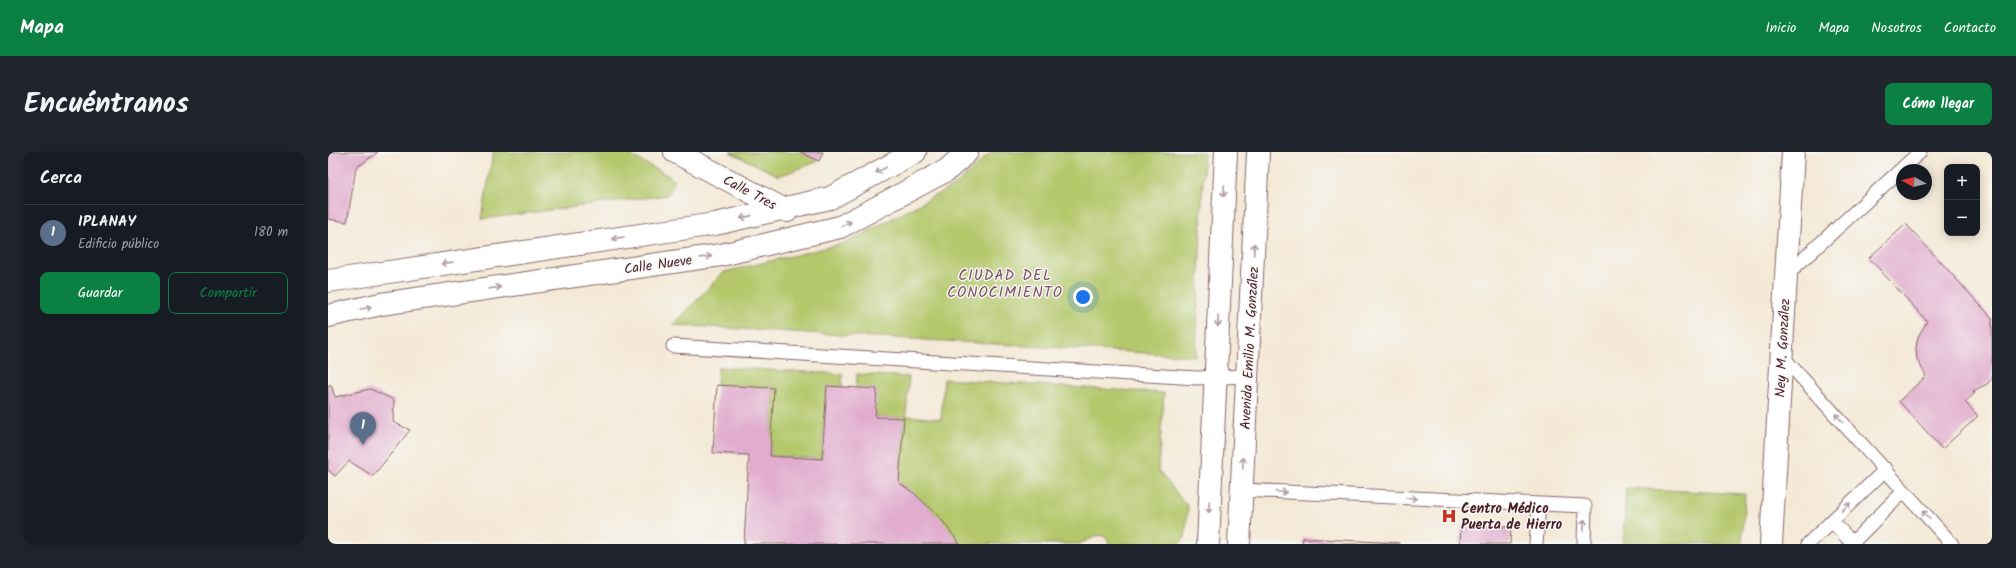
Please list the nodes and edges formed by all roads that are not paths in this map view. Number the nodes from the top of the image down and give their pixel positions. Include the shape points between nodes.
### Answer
1 (675, 152) edge
2 (915, 152) edge
3 (967, 152) edge
4 (1226, 152) edge
5 (1258, 152) edge
6 (1793, 152) edge
7 (1920, 152) edge
8 (782, 209) junction
9 (824, 231) junction
10 (1786, 275) junction
11 (328, 281) edge
12 (328, 316) edge
13 (673, 346) dead end
14 (1782, 356) junction
15 (1216, 376) junction
16 (1248, 376) junction
17 (1886, 470) junction
18 (1242, 490) junction
19 (1904, 490) junction
20 (1538, 504) junction
21 (1832, 521) junction
22 (1208, 544) edge
23 (1239, 544) edge
24 (1536, 544) edge
25 (1584, 544) edge
26 (1771, 544) edge
27 (1808, 544) edge
28 (1852, 544) edge
29 (1952, 544) edge

1 - 8 street, Calle Tres
2 -> 8 street via 830,198
9 -> 3 street, Calle Nueve via 840,227 947,170
4 -> 15 street
16 -> 5 street, Avenida Emilio M. González
6 - 10 street, Ney M. González
7 - 10 lane
8 - 9 street, Calle Tres
8 -> 11 street via 715,224
12 -> 9 street, Calle Nueve via 381,304 721,255
10 - 14 street, Ney M. González
13 - 15 lane via 1189,377
17 -> 14 lane
14 - 26 street, Ney M. González
15 - 16 lane
15 -> 22 street
18 -> 16 street, Avenida Emilio M. González
17 - 19 lane
21 -> 17 lane
18 -> 20 lane
18 - 23 street, Avenida Emilio M. González
19 - 28 lane
29 -> 19 lane
20 - 24 lane
25 -> 20 lane via 1585,506
21 - 27 lane
21 - 28 lane

